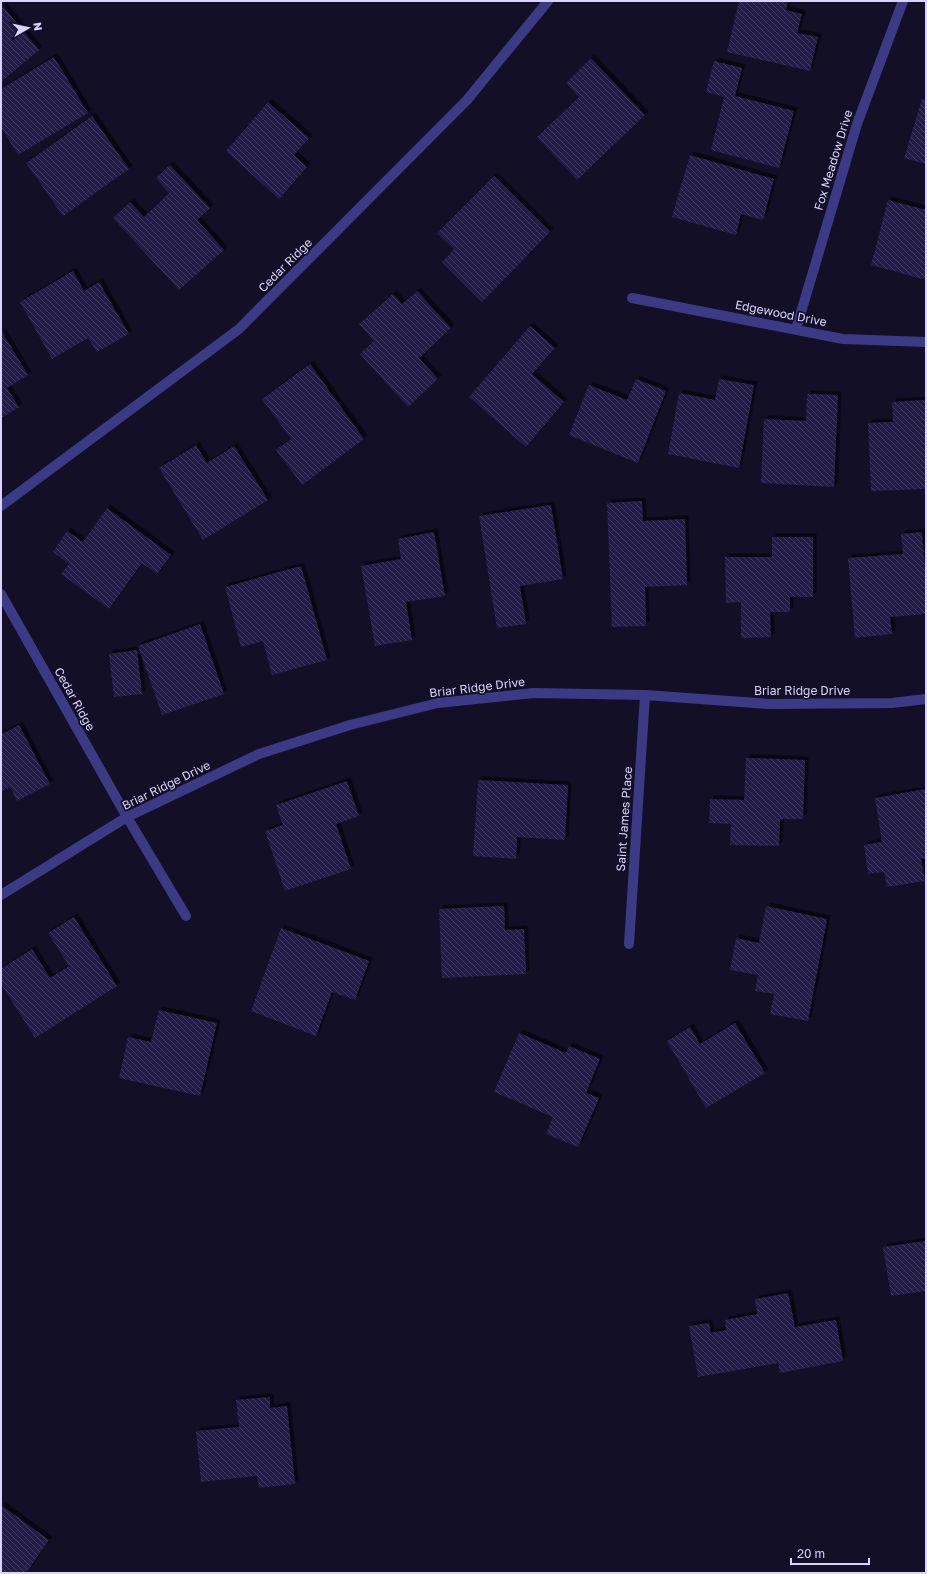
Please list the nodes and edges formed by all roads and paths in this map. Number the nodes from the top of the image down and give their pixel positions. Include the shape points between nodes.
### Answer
1 (548, 1) edge
2 (903, 1) edge
3 (632, 298) dead end
4 (796, 329) junction
5 (926, 342) edge
6 (1, 506) edge
7 (1, 594) edge
8 (645, 695) junction
9 (926, 699) edge
10 (127, 817) junction
11 (1, 895) edge
12 (186, 916) dead end
13 (629, 944) dead end

1 - 6 street, Cedar Ridge via 467,100 239,329
2 - 4 street, Fox Meadow Drive via 858,124
3 - 4 street, Edgewood Drive
4 - 5 street, Edgewood Drive via 843,339
7 - 10 street, Cedar Ridge
8 - 9 street, Briar Ridge Drive via 769,704 892,703
8 - 10 street, Briar Ridge Drive via 534,693 438,703 259,754
8 - 13 street, Saint James Place
10 - 11 street, Briar Ridge Drive
10 - 12 street, Cedar Ridge

